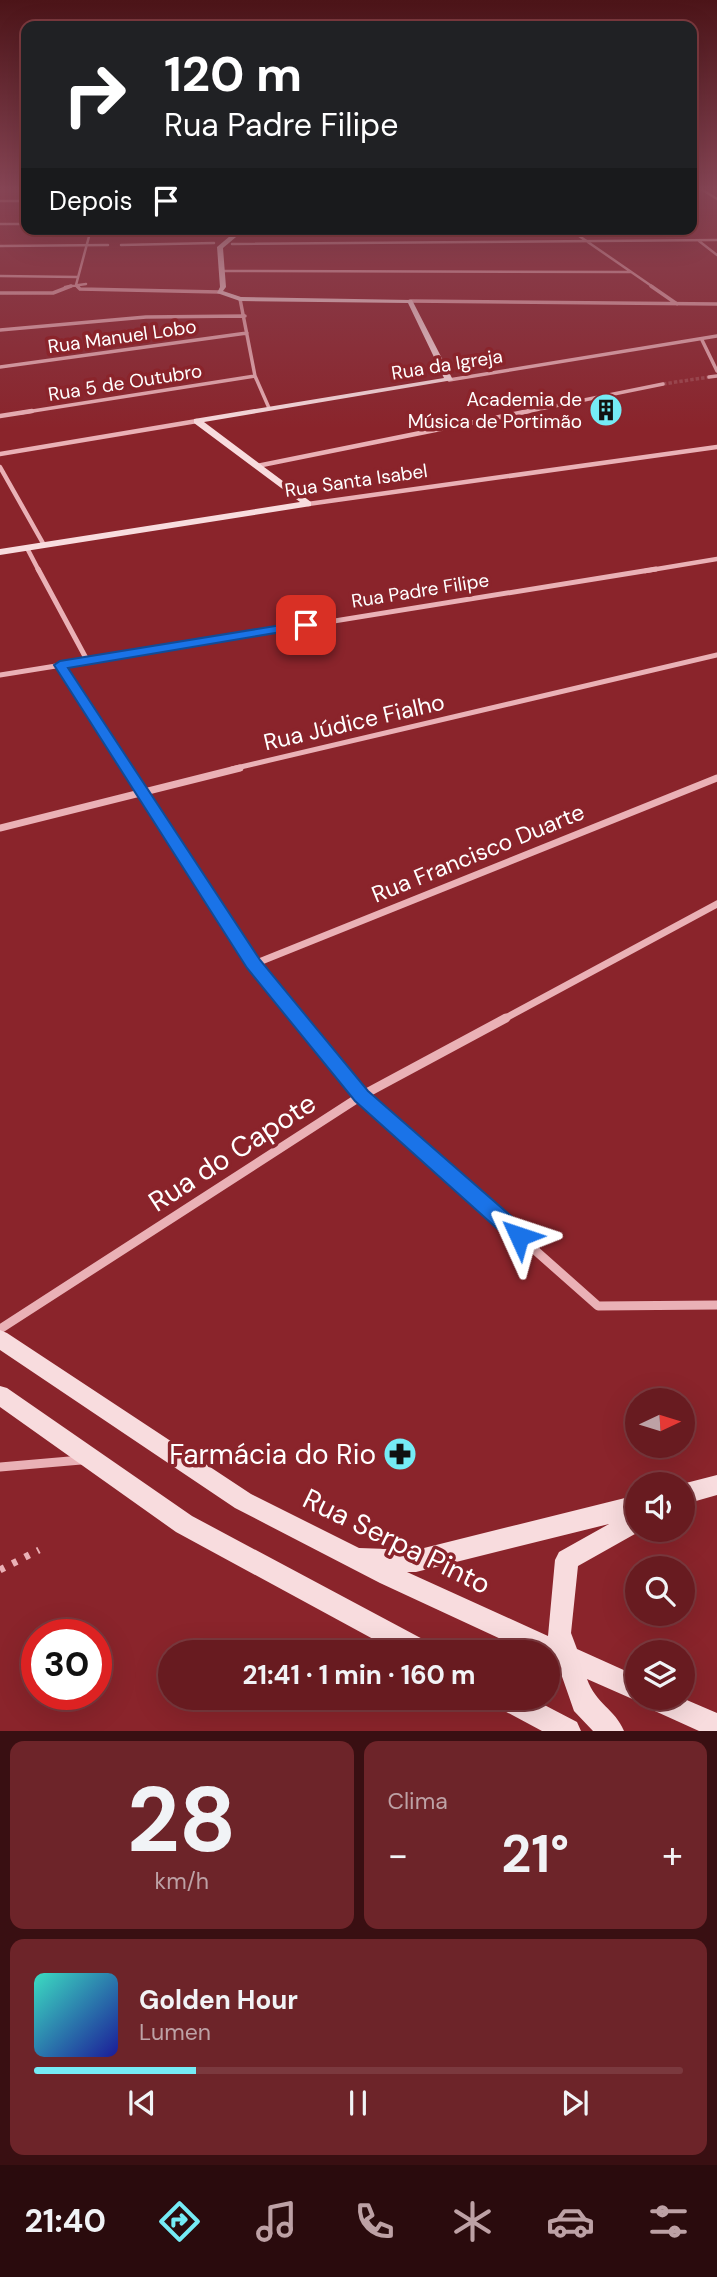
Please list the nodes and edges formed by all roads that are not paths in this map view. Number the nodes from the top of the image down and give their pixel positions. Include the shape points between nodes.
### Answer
1 (81, 268) edge
2 (222, 268) edge
3 (624, 268) edge
4 (222, 271) junction
5 (630, 272) junction
6 (0, 276) edge
7 (78, 277) junction
8 (86, 284) dead end
9 (78, 287) junction
10 (219, 292) junction
11 (0, 293) edge
12 (240, 299) junction
13 (410, 301) junction
14 (677, 304) junction
15 (717, 304) edge
16 (245, 316) junction
17 (0, 330) edge
18 (247, 333) junction
19 (717, 336) edge
20 (702, 340) junction
21 (0, 367) edge
22 (717, 373) edge
23 (255, 376) junction
24 (709, 377) tunnel mouth
25 (449, 380) junction
26 (663, 384) tunnel mouth
27 (269, 408) junction
28 (0, 416) edge
29 (197, 421) junction
30 (0, 447) edge
31 (717, 447) edge
32 (2, 454) edge
33 (257, 466) junction
34 (0, 467) edge
35 (308, 503) junction
36 (44, 545) junction
37 (27, 548) junction
38 (0, 552) edge
39 (717, 559) edge
40 (717, 655) edge
41 (87, 660) junction
42 (60, 665) junction
43 (0, 675) edge
44 (717, 778) edge
45 (141, 791) junction
46 (0, 828) edge
47 (717, 904) edge
48 (254, 964) junction
49 (361, 1096) junction
50 (717, 1305) edge
51 (0, 1329) edge
52 (0, 1339) edge
53 (0, 1395) edge
54 (90, 1459) junction
55 (0, 1467) edge
56 (717, 1485) edge
57 (695, 1491) edge
58 (625, 1509) edge
59 (625, 1527) edge
60 (355, 1557) junction
61 (399, 1640) edge
62 (568, 1657) junction
63 (625, 1683) edge
64 (529, 1710) edge
65 (682, 1710) edge
66 (717, 1726) edge
67 (568, 1731) edge
68 (611, 1731) edge

1 - 7 street
2 - 4 street
3 - 5 street
4 - 5 street
4 - 10 street
5 - 14 street
6 - 7 street
7 - 9 street
8 - 9 street
9 - 10 street
9 - 11 street via 53,293
10 - 12 street
12 - 13 street
12 - 16 street
13 - 14 street
13 - 25 street
14 - 15 street
16 - 17 street via 146,317
16 - 18 street
18 - 21 street, Rua Manuel Lobo
18 - 23 street
19 - 20 street, Rua da Igreja
20 - 22 street
20 - 25 street, Rua da Igreja
22 - 24 street
23 - 27 street
23 - 28 street, Rua 5 de Outubro
25 - 27 street, Rua da Igreja
26 - 33 street
27 - 29 street, Rua da Igreja
29 - 32 street
29 - 33 street
30 - 32 street
31 - 35 street, Rua Santa Isabel
33 - 35 street
34 - 36 street
35 - 36 street, Rua Santa Isabel
36 - 37 street, Rua Santa Isabel
37 - 38 street, Rua Santa Isabel
37 - 41 street
39 - 41 street, Rua Padre Filipe
40 - 45 street, Rua Júdice Fialho
41 - 42 street, Rua Padre Filipe
42 - 43 street, Rua Padre Filipe
42 - 45 street
44 - 48 street, Rua Francisco Duarte
45 - 46 street, Rua Júdice Fialho
45 - 48 street
47 - 49 street, Rua do Capote
48 - 49 street
49 - 50 street via 598,1306
49 - 51 street, Rua do Capote
52 - 60 street, Rua Serpa Pinto via 243,1501
53 - 54 street
54 - 55 lane
54 - 61 street via 184,1524
56 - 57 street
58 - 60 street via 416,1560
59 - 62 street via 567,1560 559,1633
60 - 62 street, Rua Serpa Pinto
62 - 63 street, Rua Serpa Pinto
62 - 68 street via 583,1702
64 - 67 street
65 - 66 street

